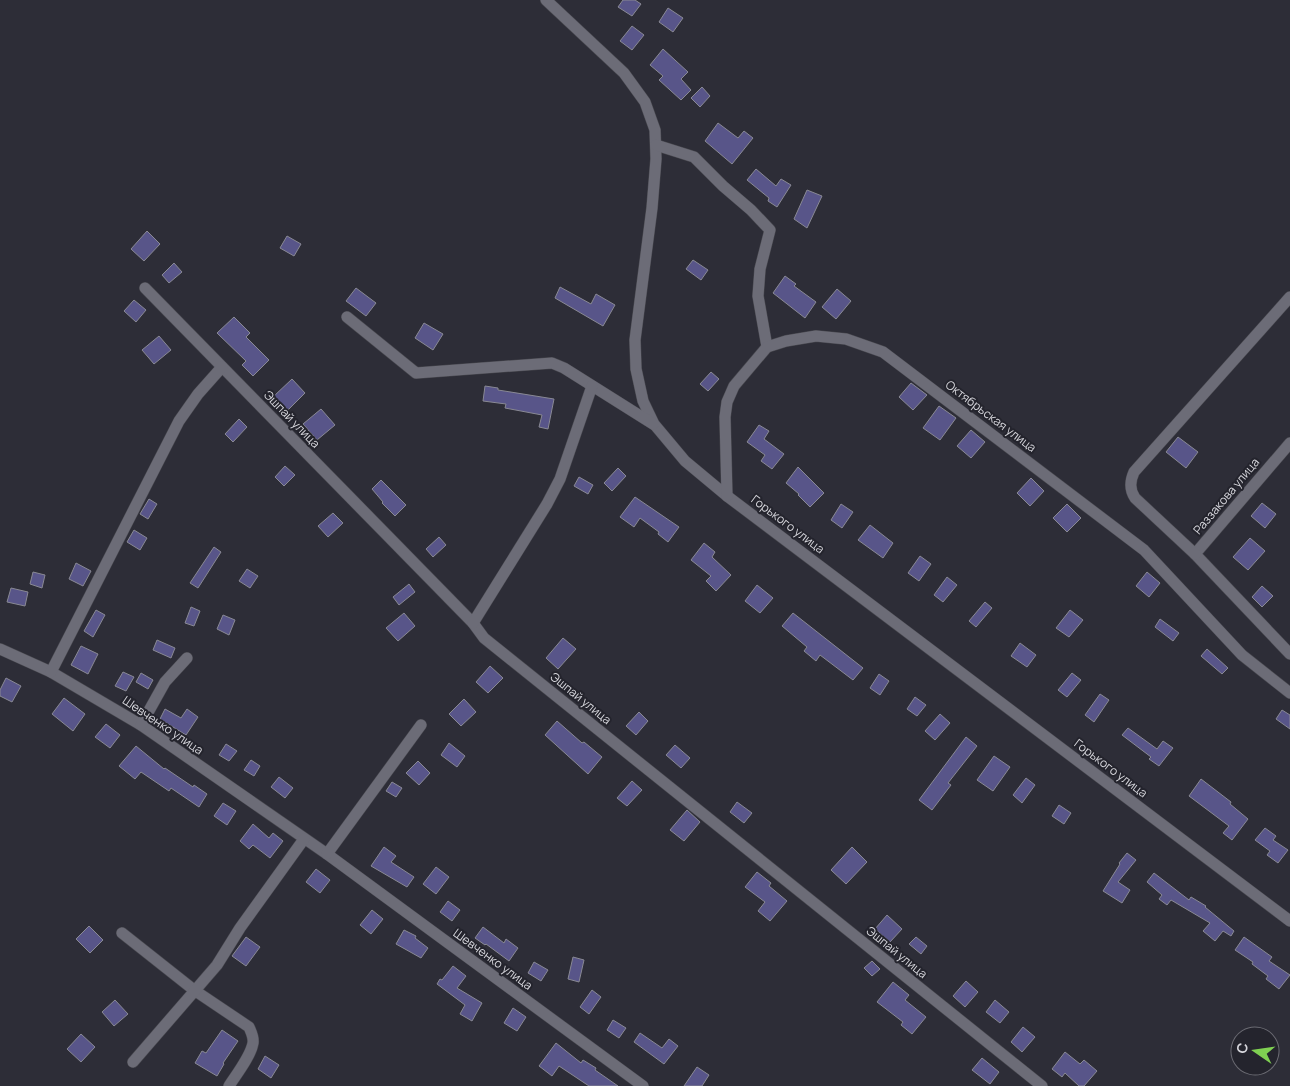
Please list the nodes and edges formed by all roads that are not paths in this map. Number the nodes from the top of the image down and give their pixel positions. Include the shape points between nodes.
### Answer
1 (546, 0) edge
2 (656, 145) junction
3 (144, 288) dead end
4 (1290, 297) edge
5 (347, 317) dead end
6 (767, 347) junction
7 (222, 367) junction
8 (592, 386) junction
9 (654, 424) junction
10 (1290, 443) edge
11 (727, 496) junction
12 (1195, 554) junction
13 (473, 623) junction
14 (0, 649) edge
15 (1290, 654) edge
16 (187, 658) dead end
17 (51, 672) junction
18 (1290, 693) edge
19 (140, 725) junction
20 (421, 725) dead end
21 (304, 839) junction
22 (327, 854) junction
23 (1290, 921) edge
24 (122, 933) dead end
25 (194, 990) junction
26 (133, 1062) dead end
27 (229, 1086) edge
28 (643, 1086) edge
29 (1042, 1086) edge

1 - 2 street, Горького улица via 624,73 645,102 655,130
2 - 6 street via 694,157 770,230 760,269 758,296
2 - 9 street, Горького улица via 652,208 635,340 636,369
3 - 7 street, Эшпай улица
4 - 12 street via 1132,477 1130,487 1135,498
5 - 8 street via 416,373 552,363
6 - 11 street via 734,386 727,402
6 - 18 street, Октябрьская улица via 816,336 846,339 883,352 1144,550 1242,655
7 - 13 street, Эшпай улица
7 - 17 street via 180,421
8 - 9 street
8 - 13 street via 560,479
9 - 11 street, Горького улица via 686,461
10 - 12 street, Раззакова улица
11 - 23 street, Горького улица
12 - 15 street, Раззакова улица
13 - 29 street, Эшпай улица via 484,638
14 - 17 street, Шевченко улица
16 - 19 street via 165,682
17 - 19 street, Шевченко улица
19 - 21 street, Шевченко улица
20 - 22 street
21 - 22 street, Шевченко улица
21 - 25 street via 217,965
22 - 28 street, Шевченко улица
24 - 25 street
25 - 26 street
25 - 27 street via 249,1027 253,1035 250,1051

